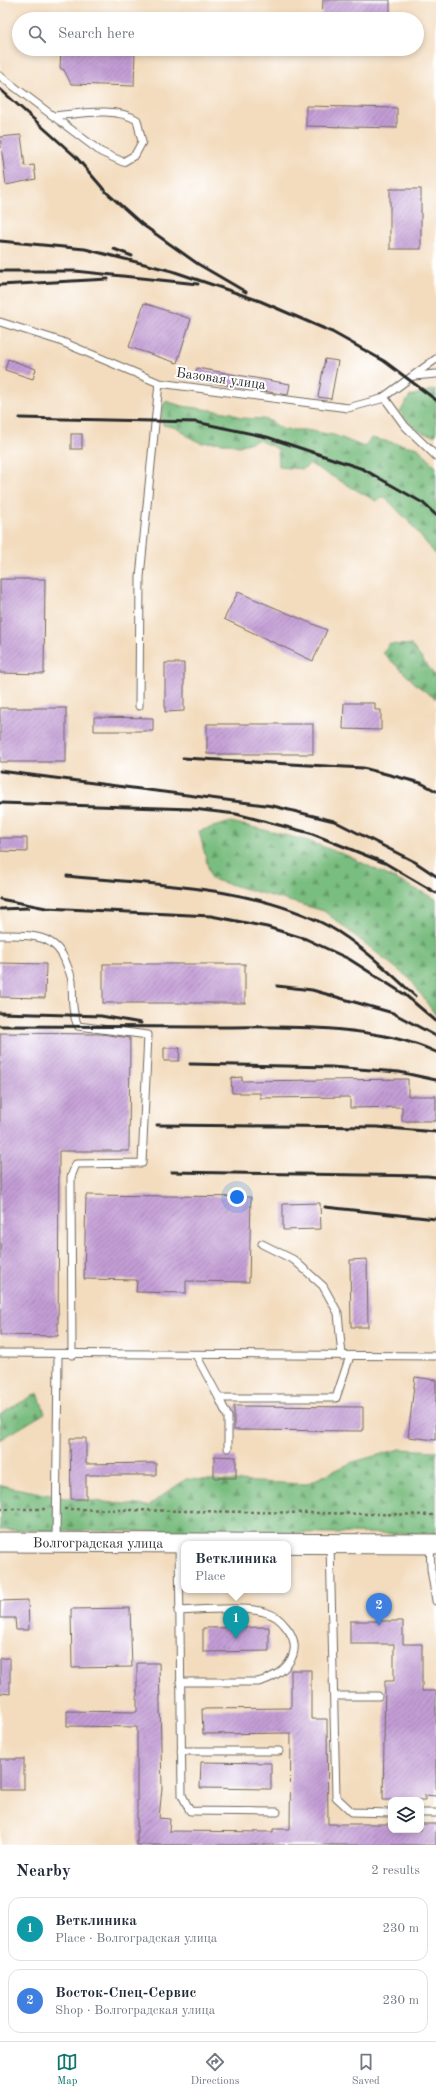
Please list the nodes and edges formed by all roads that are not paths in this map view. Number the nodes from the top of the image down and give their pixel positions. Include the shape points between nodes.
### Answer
1 (0, 76) edge
2 (54, 116) junction
3 (0, 322) edge
4 (436, 359) edge
5 (436, 374) edge
6 (412, 376) junction
7 (159, 383) junction
8 (384, 397) junction
9 (436, 456) edge
10 (139, 706) dead end
11 (0, 935) edge
12 (262, 1244) dead end
13 (0, 1354) edge
14 (58, 1355) junction
15 (72, 1355) junction
16 (196, 1355) junction
17 (346, 1356) junction
18 (436, 1356) edge
19 (219, 1398) junction
20 (228, 1448) dead end
21 (0, 1542) edge
22 (56, 1542) junction
23 (179, 1543) joint
24 (291, 1543) edge
25 (330, 1543) junction
26 (433, 1544) edge
27 (436, 1601) edge
28 (178, 1611) junction
29 (180, 1682) junction
30 (334, 1696) junction
31 (378, 1696) dead end
32 (181, 1751) junction
33 (279, 1751) dead end
34 (277, 1812) dead end
35 (388, 1812) edge
36 (424, 1813) edge
37 (436, 1813) edge

1 - 2 lane
2 - 2 lane via 95,112 127,114 137,120 142,142 135,155 124,162 101,152
3 - 7 lane, Базовая улица via 60,341
4 - 6 lane, Базовая улица
5 - 6 lane
6 - 8 lane, Базовая улица
7 - 8 lane, Базовая улица via 348,408
7 - 10 lane via 140,577
8 - 9 lane via 405,426
11 - 15 lane via 44,938 56,946 65,959 72,978 73,1015 78,1026 148,1035 142,1163 76,1164 72,1177
12 - 17 lane via 294,1260 323,1286 338,1313
13 - 14 lane
14 - 15 lane
14 - 22 lane
15 - 16 lane
16 - 17 lane
16 - 19 lane
17 - 18 lane
17 - 19 lane via 336,1398
19 - 20 lane via 228,1417
21 - 22 main road, Волгоградская улица
22 - 23 main road, Волгоградская улица
23 - 28 lane
24 - 25 main road, Волгоградская улица
25 - 26 main road, Волгоградская улица
25 - 30 lane
26 - 27 lane via 431,1569
28 - 29 lane
28 - 29 lane via 263,1612 278,1618 292,1635 295,1651 288,1666 270,1679 258,1682
29 - 32 lane
30 - 31 lane
30 - 35 lane via 336,1797 352,1812
32 - 33 lane
32 - 34 lane via 182,1795 190,1811
36 - 37 lane

